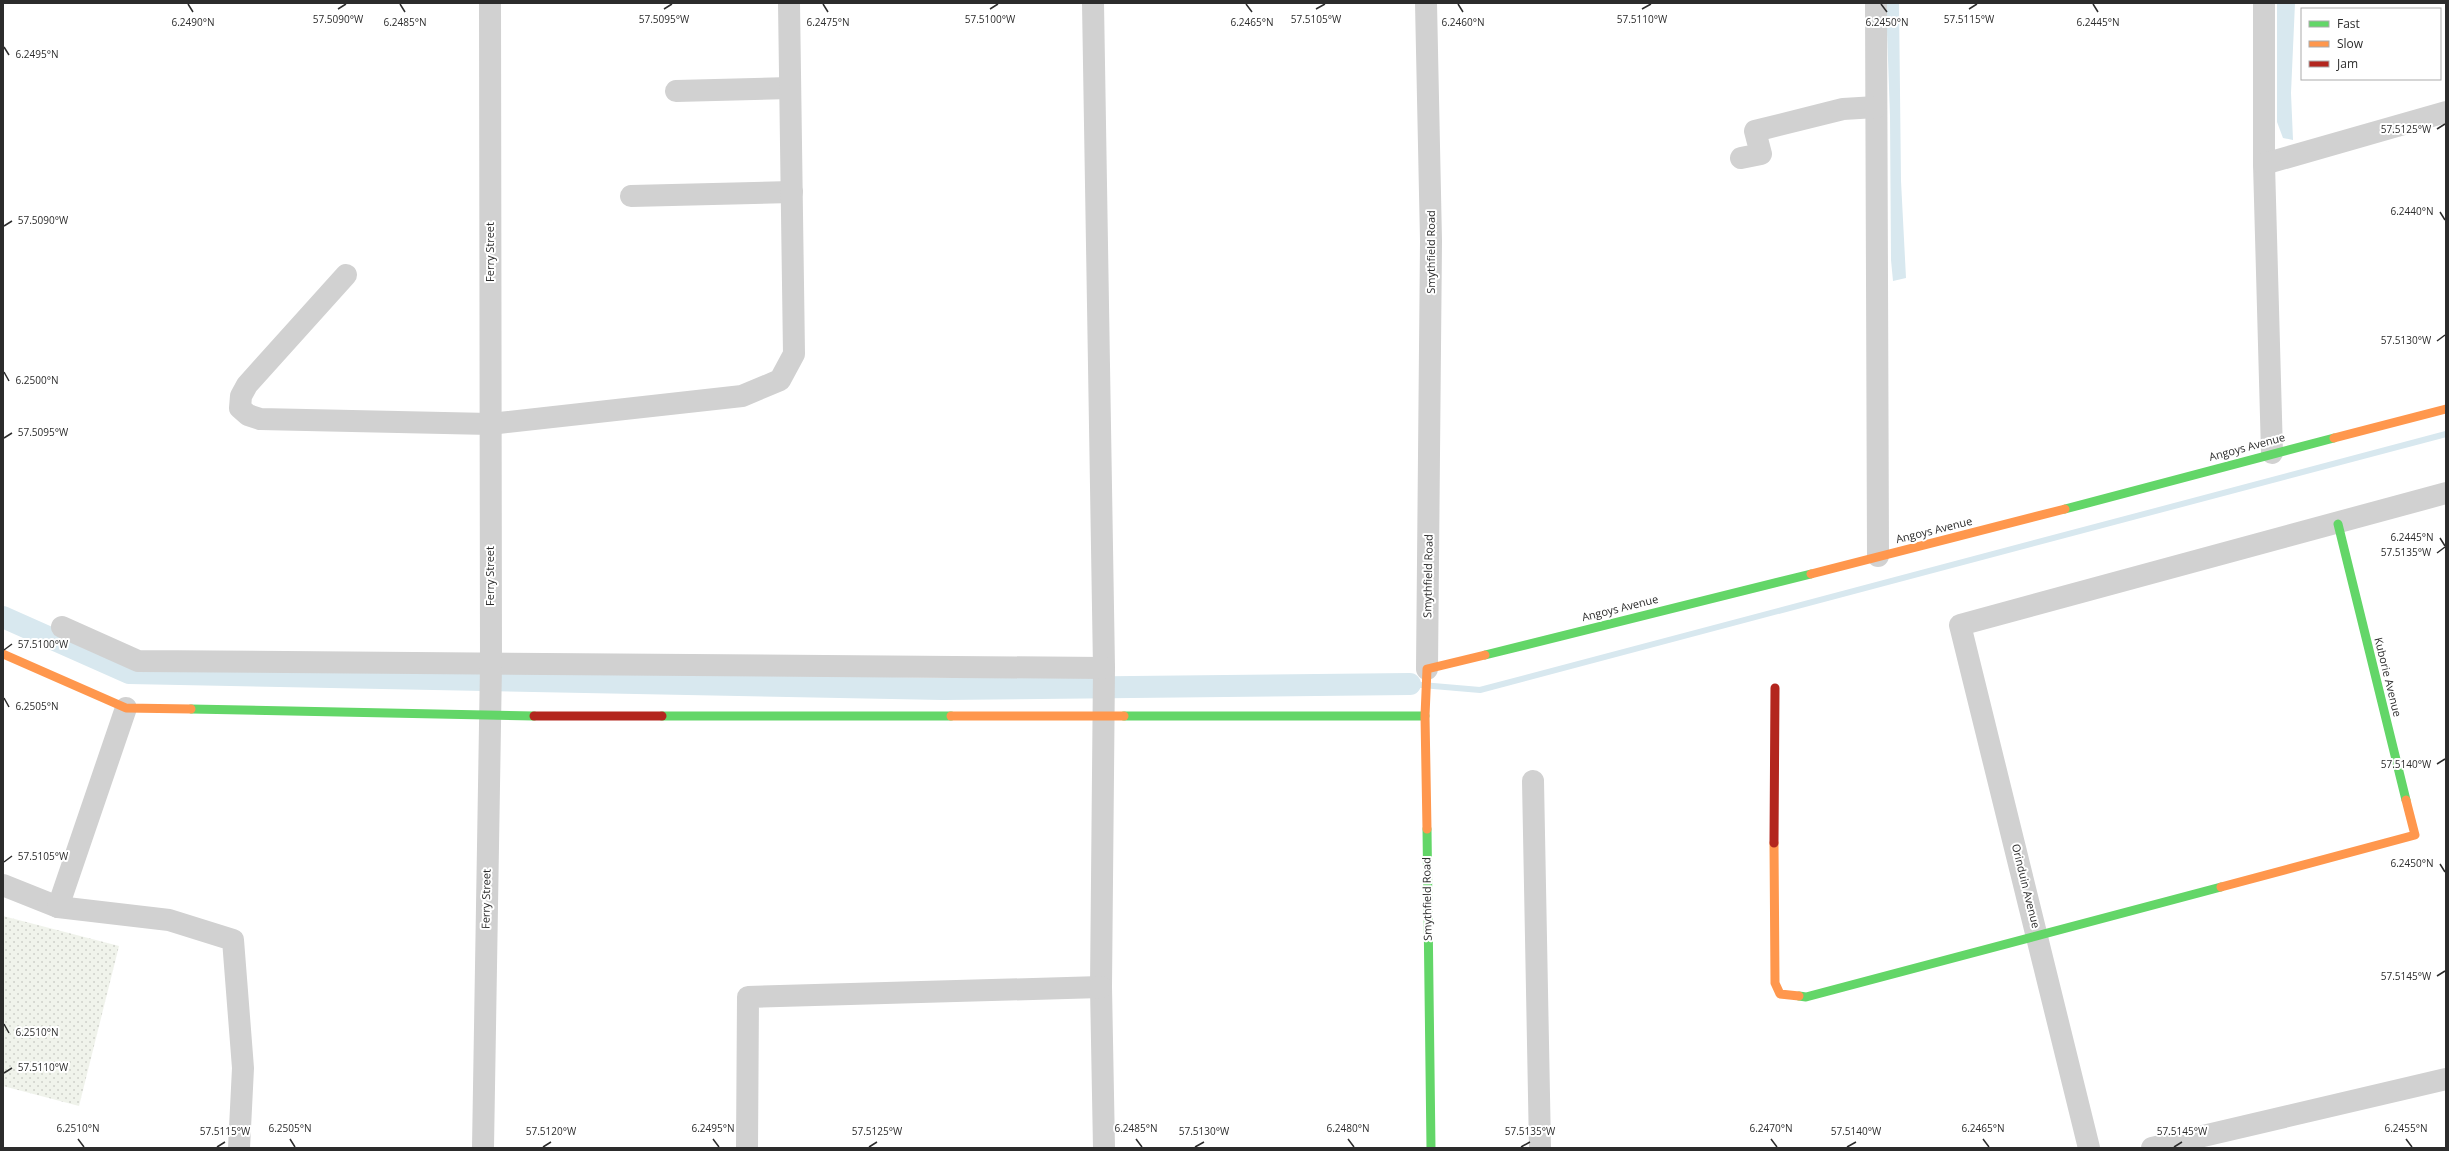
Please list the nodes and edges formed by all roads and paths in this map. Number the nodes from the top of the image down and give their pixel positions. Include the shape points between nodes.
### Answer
1 (490, 3) edge
2 (789, 3) edge
3 (1093, 3) edge
4 (1426, 3) edge
5 (1876, 3) edge
6 (2264, 3) edge
7 (790, 88) junction
8 (676, 91) dead end
9 (1876, 107) junction
10 (2446, 112) edge
11 (1741, 158) dead end
12 (2264, 164) junction
13 (792, 192) junction
14 (631, 196) dead end
15 (346, 276) dead end
16 (2446, 410) edge
17 (490, 424) junction
18 (2272, 453) junction
19 (2446, 493) edge
20 (2338, 524) junction
21 (1878, 556) junction
22 (62, 627) dead end
23 (3, 654) edge
24 (491, 664) junction
25 (1104, 668) junction
26 (1427, 669) junction
27 (1775, 688) dead end
28 (126, 708) junction
29 (489, 716) junction
30 (1102, 716) junction
31 (1425, 716) junction
32 (1533, 781) dead end
33 (3, 886) edge
34 (58, 907) junction
35 (2038, 935) junction
36 (1101, 987) junction
37 (2446, 1078) edge
38 (239, 1148) edge
39 (483, 1148) edge
40 (747, 1148) edge
41 (1104, 1148) edge
42 (1431, 1148) edge
43 (1540, 1148) edge
44 (2089, 1148) edge
45 (2152, 1148) edge

1 - 17 street, Ferry Street
2 - 7 street
3 - 25 street
4 - 26 street, Smythfield Road via 1431,241
5 - 9 street
6 - 12 street
7 - 8 street
7 - 13 street
9 - 11 street via 1843,109 1755,131 1761,154
9 - 21 street
10 - 12 street
12 - 18 street
13 - 14 street
13 - 17 street via 794,354 780,380 742,396
15 - 17 street via 247,385 241,396 240,408 248,415 260,419
16 - 18 street, Angoys Avenue
17 - 24 street, Ferry Street
18 - 21 street, Angoys Avenue
19 - 20 street
20 - 35 street, Kuborie Avenue via 2415,835
20 - 35 street, Orinduin Avenue via 1960,625
21 - 26 street, Angoys Avenue
22 - 24 street via 138,661
23 - 28 street
24 - 25 street
24 - 29 street, Ferry Street
25 - 30 street
26 - 31 street, Smythfield Road
27 - 35 street via 1774,963 1775,983 1780,994 1806,997
28 - 29 street
28 - 34 street
29 - 30 street
29 - 39 street, Ferry Street
30 - 31 street
30 - 36 street
31 - 42 street, Smythfield Road
32 - 43 street
33 - 34 street
34 - 38 street via 169,920 233,940 243,1068
35 - 44 street, Orinduin Avenue
36 - 40 street via 748,997
36 - 41 street
37 - 45 street

